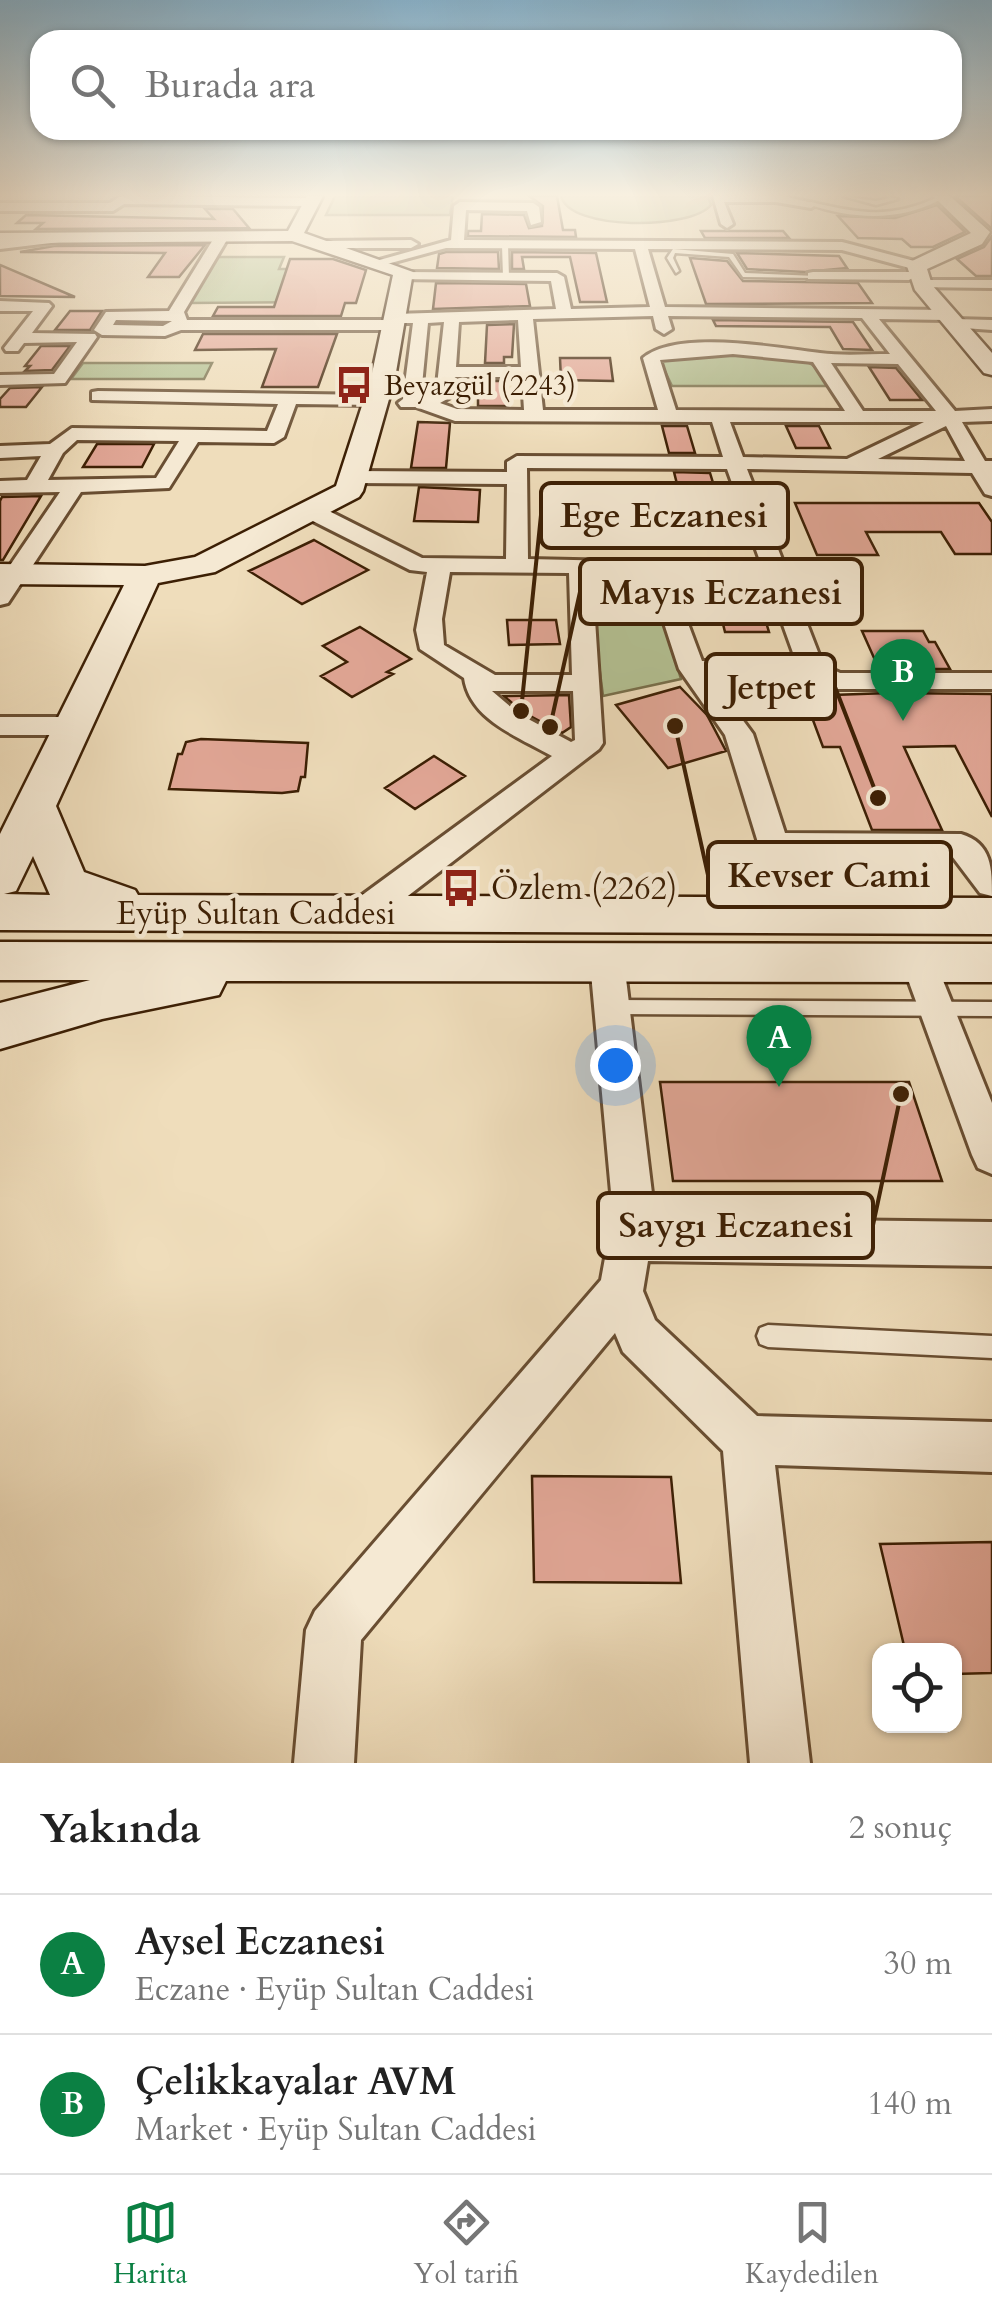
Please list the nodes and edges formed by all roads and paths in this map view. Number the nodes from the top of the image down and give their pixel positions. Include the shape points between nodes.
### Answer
1 (202, 278) edge
2 (391, 278) edge
3 (557, 278) edge
4 (649, 278) edge
5 (922, 278) edge
6 (940, 278) edge
7 (992, 284) edge
8 (306, 303) dead end
9 (0, 306) edge
10 (657, 312) junction
11 (564, 313) junction
12 (526, 314) junction
13 (868, 314) junction
14 (452, 317) junction
15 (421, 318) junction
16 (951, 320) junction
17 (394, 322) junction
18 (297, 325) junction
19 (992, 325) edge
20 (0, 326) edge
21 (23, 332) junction
22 (672, 352) junction
23 (819, 358) junction
24 (904, 359) junction
25 (0, 366) edge
26 (992, 368) edge
27 (447, 372) junction
28 (530, 372) junction
29 (0, 380) edge
30 (98, 396) dead end
31 (289, 398) junction
32 (415, 402) junction
33 (376, 403) junction
34 (992, 415) edge
35 (534, 416) junction
36 (668, 416) junction
37 (719, 416) junction
38 (858, 417) junction
39 (950, 417) junction
40 (192, 436) junction
41 (56, 450) junction
42 (0, 452) edge
43 (735, 463) junction
44 (850, 464) junction
45 (984, 467) edge
46 (353, 477) junction
47 (517, 478) junction
48 (34, 484) junction
49 (76, 484) junction
50 (0, 487) edge
51 (992, 490) edge
52 (311, 510) junction
53 (439, 565) junction
54 (517, 566) junction
55 (580, 566) junction
56 (145, 576) junction
57 (5, 582) edge
58 (692, 669) junction
59 (812, 669) junction
60 (476, 674) junction
61 (992, 682) edge
62 (586, 683) junction
63 (0, 726) edge
64 (71, 726) junction
65 (572, 755) junction
66 (35, 806) junction
67 (0, 842) edge
68 (773, 844) junction
69 (987, 871) edge
70 (0, 880) edge
71 (0, 912) edge
72 (150, 913) junction
73 (362, 914) junction
74 (795, 916) junction
75 (992, 916) edge
76 (0, 961) edge
77 (254, 961) junction
78 (919, 963) junction
79 (992, 964) edge
80 (609, 984) junction
81 (936, 1009) junction
82 (992, 1010) edge
83 (0, 1027) edge
84 (982, 1101) edge
85 (992, 1155) edge
86 (630, 1239) junction
87 (992, 1244) edge
88 (621, 1291) junction
89 (768, 1336) dead end
90 (992, 1347) edge
91 (746, 1440) junction
92 (992, 1447) edge
93 (324, 1763) edge
94 (780, 1763) edge

1 - 18 street via 177,320
2 - 17 street
3 - 11 street
4 - 10 street
5 - 16 street
6 - 7 street
8 - 18 street
9 - 21 street via 44,306
10 - 11 street
10 - 13 street
10 - 22 street
11 - 12 street
12 - 14 street
12 - 28 street
13 - 16 street
13 - 24 street
14 - 15 street
14 - 27 street
15 - 17 street
15 - 32 street
16 - 19 street
16 - 26 street
17 - 18 street
17 - 33 street
20 - 21 street
21 - 25 street
21 - 29 street via 89,337 60,379
22 - 23 street via 782,350
22 - 36 street via 651,358
23 - 24 street
23 - 38 street
24 - 39 street
27 - 28 street
27 - 32 street via 440,398
28 - 35 street
30 - 31 street
31 - 33 street
31 - 40 street via 274,437
32 - 33 street
32 - 35 street via 455,414
33 - 46 street
34 - 39 street
35 - 36 street
36 - 37 street
37 - 38 street
37 - 43 street
38 - 39 street
39 - 44 street
39 - 45 street
40 - 41 street via 72,434
40 - 49 street via 162,484
41 - 42 street
41 - 48 street
43 - 44 street
43 - 47 street via 517,462
43 - 59 street
44 - 45 street
45 - 51 street
46 - 47 street
46 - 52 street via 349,491
47 - 54 street
48 - 49 street
48 - 50 street
49 - 57 street via 34,552
52 - 53 street via 418,565
52 - 56 street via 204,565
53 - 54 street
53 - 60 street via 429,641
54 - 55 street
55 - 58 street via 657,567
55 - 62 street
56 - 57 street
56 - 64 street
58 - 59 street
58 - 68 street via 739,734
59 - 61 street via 835,681
60 - 62 street via 490,682
60 - 65 street via 480,696
62 - 65 street via 589,743
63 - 64 street
64 - 66 street
65 - 73 street
66 - 67 street
66 - 70 street
66 - 72 street via 66,883
68 - 69 street via 961,845
68 - 74 street
71 - 72 street, Eyüp Sultan Caddesi
72 - 73 street, Eyüp Sultan Caddesi
73 - 74 street, Eyüp Sultan Caddesi
74 - 75 street, Eyüp Sultan Caddesi
76 - 77 street, Eyüp Sultan Caddesi
77 - 80 street, Eyüp Sultan Caddesi
77 - 83 street via 192,985 102,998
78 - 79 street, Eyüp Sultan Caddesi
78 - 80 street, Eyüp Sultan Caddesi
78 - 81 street
80 - 81 lane
80 - 86 street via 634,1214
81 - 82 lane
81 - 84 street
84 - 85 street
86 - 87 street
86 - 88 street
88 - 91 street via 640,1336
88 - 93 street via 334,1630
89 - 90 lane
91 - 92 street
91 - 94 street

